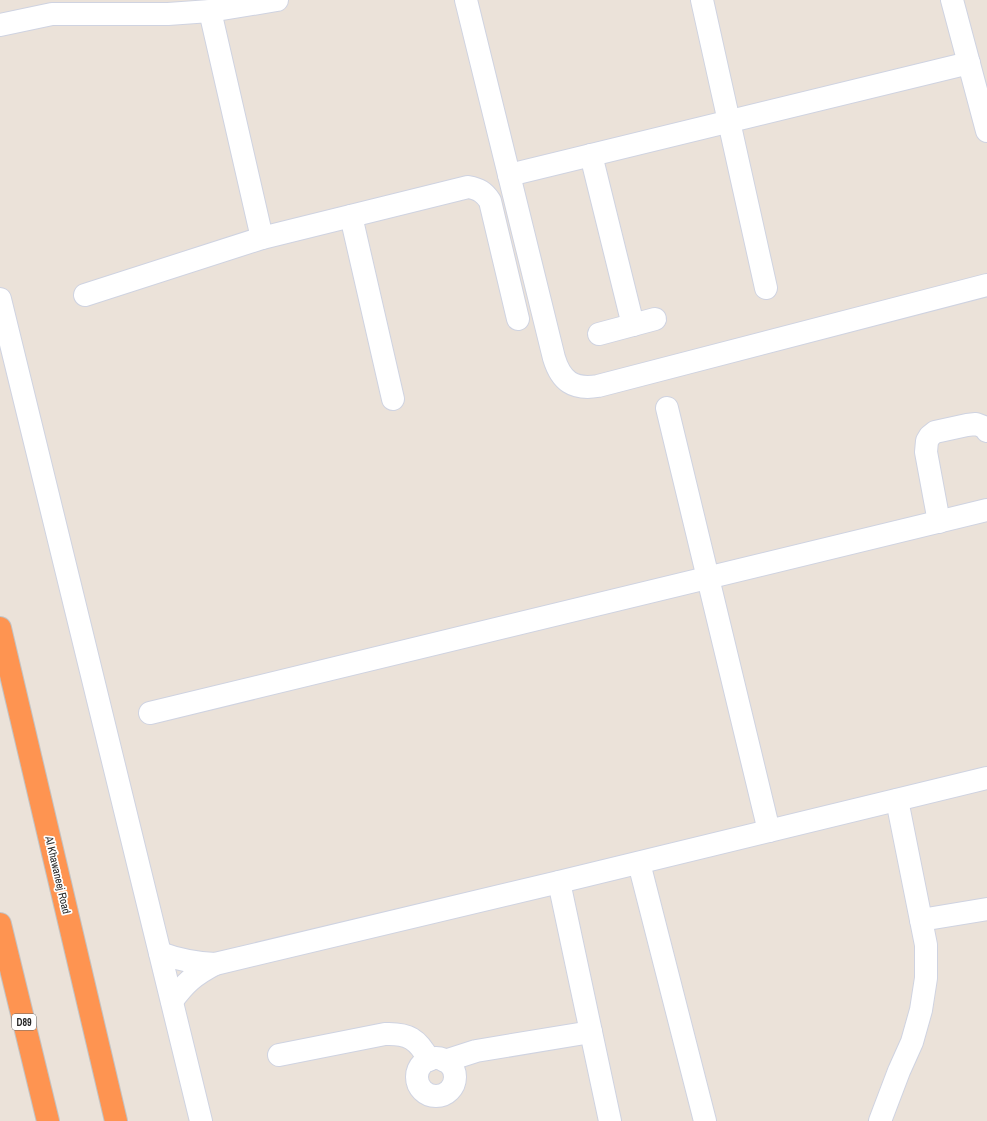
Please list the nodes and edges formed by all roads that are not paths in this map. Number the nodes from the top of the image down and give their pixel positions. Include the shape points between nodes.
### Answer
1 (277, 0) edge
2 (466, 0) edge
3 (702, 0) edge
4 (952, 0) edge
5 (210, 10) junction
6 (0, 25) edge
7 (969, 63) junction
8 (729, 121) junction
9 (987, 131) edge
10 (591, 155) junction
11 (509, 175) junction
12 (352, 216) junction
13 (262, 238) junction
14 (987, 285) edge
15 (766, 288) dead end
16 (85, 295) dead end
17 (0, 299) edge
18 (518, 319) dead end
19 (655, 319) dead end
20 (633, 325) junction
21 (599, 334) dead end
22 (393, 399) dead end
23 (667, 408) dead end
24 (987, 431) edge
25 (987, 510) edge
26 (940, 522) junction
27 (708, 577) junction
28 (0, 628) edge
29 (150, 713) dead end
30 (987, 778) edge
31 (897, 800) junction
32 (769, 831) junction
33 (639, 863) junction
34 (559, 882) junction
35 (987, 909) edge
36 (921, 920) junction
37 (0, 924) edge
38 (160, 953) junction
39 (214, 964) junction
40 (172, 1002) junction
41 (591, 1032) junction
42 (279, 1055) dead end
43 (48, 1121) edge
44 (116, 1121) edge
45 (201, 1121) edge
46 (610, 1121) edge
47 (705, 1121) edge
48 (880, 1121) edge

1 - 5 street
2 - 11 street
3 - 8 street
4 - 7 street
5 - 6 street via 168,14 52,14
5 - 13 street
7 - 8 street
7 - 9 street
8 - 10 street
8 - 15 street
10 - 11 street
10 - 20 street
11 - 14 street via 558,370 564,379 586,388
12 - 13 street
12 - 18 street via 468,187 477,189 490,201
12 - 22 street
13 - 16 street
17 - 38 street
19 - 20 street
20 - 21 street
23 - 27 street
24 - 26 street via 976,424 967,425 935,432 927,440 926,452
25 - 26 street
26 - 27 street
27 - 29 street
27 - 32 street
28 - 44 highway, Al Khawaneej Road
30 - 31 street
31 - 32 street
31 - 36 street
32 - 33 street
33 - 34 street
33 - 47 street
34 - 39 street
34 - 41 street
35 - 36 street
36 - 48 street via 926,945 926,978 921,1010 912,1042 898,1071
37 - 43 highway, D89
38 - 39 street via 184,961
38 - 40 street
39 - 40 street via 183,986
40 - 45 street
41 - 42 street via 437,1060 412,1038 399,1034 385,1034
41 - 46 street

